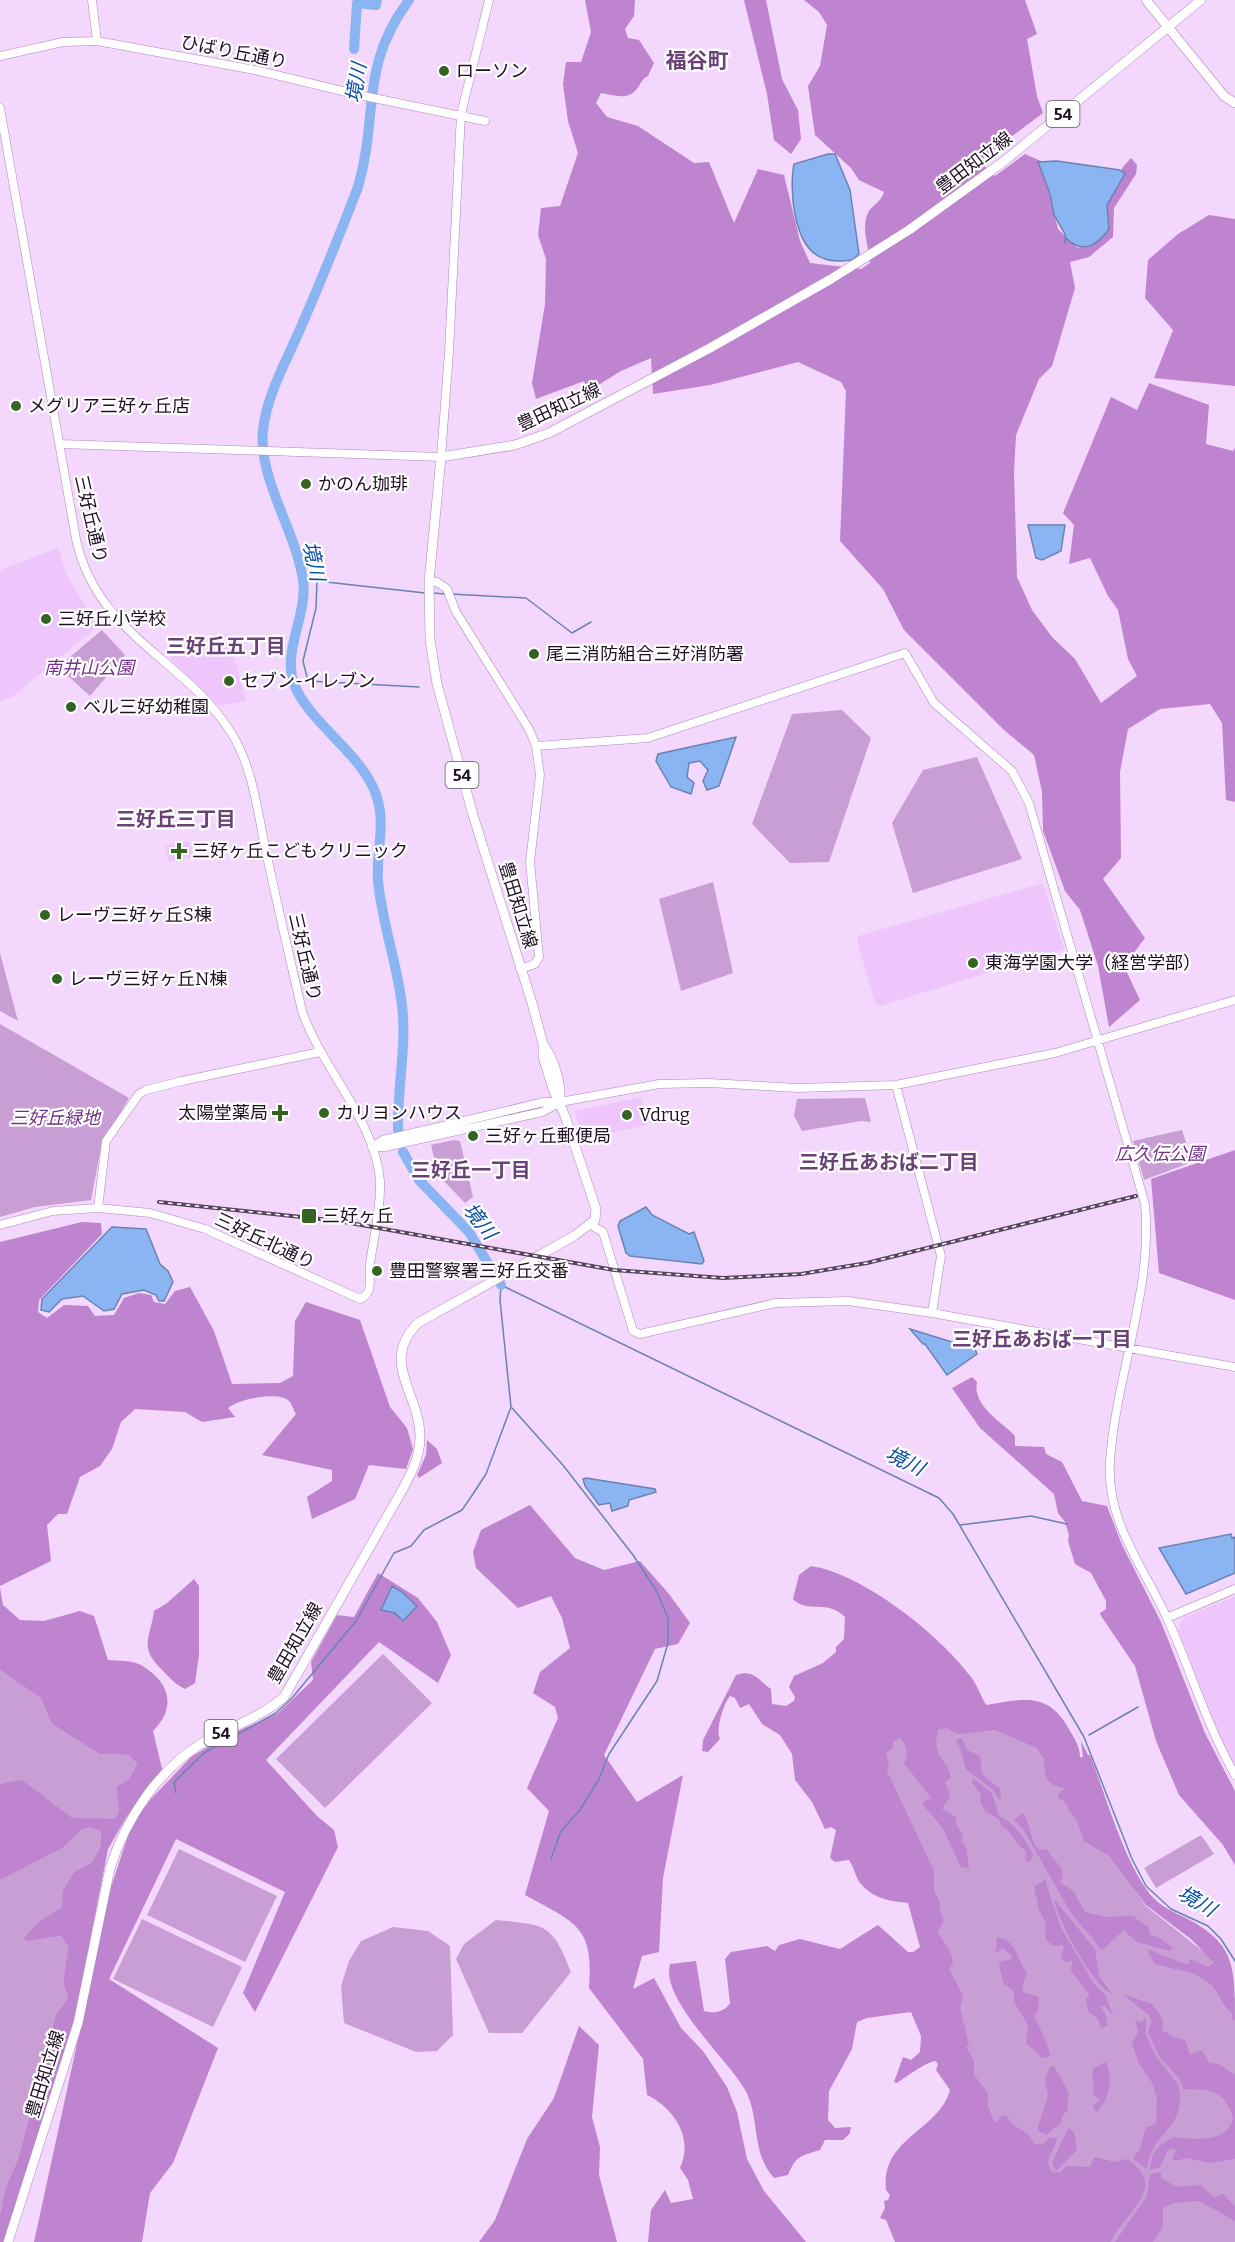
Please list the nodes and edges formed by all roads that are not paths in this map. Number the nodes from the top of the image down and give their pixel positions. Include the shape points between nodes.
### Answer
1 (92, 0) edge
2 (489, 0) edge
3 (1146, 0) edge
4 (1199, 1) edge
5 (1169, 27) junction
6 (97, 41) junction
7 (0, 56) edge
8 (1235, 103) edge
9 (0, 108) edge
10 (461, 114) junction
11 (485, 121) dead end
12 (61, 444) junction
13 (441, 457) junction
14 (429, 582) junction
15 (536, 746) junction
16 (520, 969) junction
17 (1235, 1000) edge
18 (1097, 1039) junction
19 (320, 1052) junction
20 (896, 1085) junction
21 (561, 1102) junction
22 (372, 1147) junction
23 (98, 1208) junction
24 (0, 1224) edge
25 (591, 1225) junction
26 (932, 1312) junction
27 (1128, 1348) junction
28 (1235, 1367) edge
29 (1235, 1589) edge
30 (1167, 1618) junction
31 (1235, 1775) edge
32 (8, 2242) edge

1 - 6 street
2 - 10 street
3 - 5 main road
4 - 5 main road, 豊田知立線 / 54
5 - 8 main road via 1224,96
5 - 13 main road, 豊田知立線 / 54 via 971,186 831,279 549,433 515,445
6 - 7 street, ひばり丘通り via 63,42
6 - 10 street, ひばり丘通り
9 - 12 street, 三好丘通り
10 - 11 street, ひばり丘通り
10 - 13 street
12 - 13 street
12 - 19 street, 三好丘通り via 79,549 97,592 123,627 207,702 238,746 252,786 302,1011
13 - 14 main road, 豊田知立線 / 54
14 - 15 street via 447,589 456,612
14 - 16 main road, 豊田知立線 / 54 via 430,640 443,709
15 - 16 street via 540,775 530,862 539,957 535,964
15 - 18 street via 648,738 905,653 934,703 998,758 1021,784
16 - 21 main road, 豊田知立線 / 54 via 559,1084
17 - 18 street
18 - 20 street via 990,1068
18 - 27 street via 1145,1204 1147,1245
19 - 22 street, 三好丘通り
19 - 23 street via 139,1094 106,1141
20 - 21 street via 786,1088 659,1084
20 - 26 street via 941,1256
21 - 22 street via 542,1112
21 - 25 main road, 豊田知立線 / 54 via 596,1209
22 - 23 street, 三好丘北通り via 380,1195 370,1287 362,1299 188,1222 150,1213
23 - 24 street, 三好丘北通り via 53,1211
25 - 26 street via 603,1232 633,1330 640,1335 776,1303 848,1301
25 - 32 main road, 豊田知立線 / 54 via 418,1323 408,1334 401,1349 401,1364 419,1425 418,1455 400,1494 284,1697 203,1743 178,1762 134,1813 124,1831 110,1868 78,2023
26 - 27 street
27 - 28 street
27 - 30 street via 1110,1462 1111,1498 1125,1539
29 - 30 street
30 - 31 street

